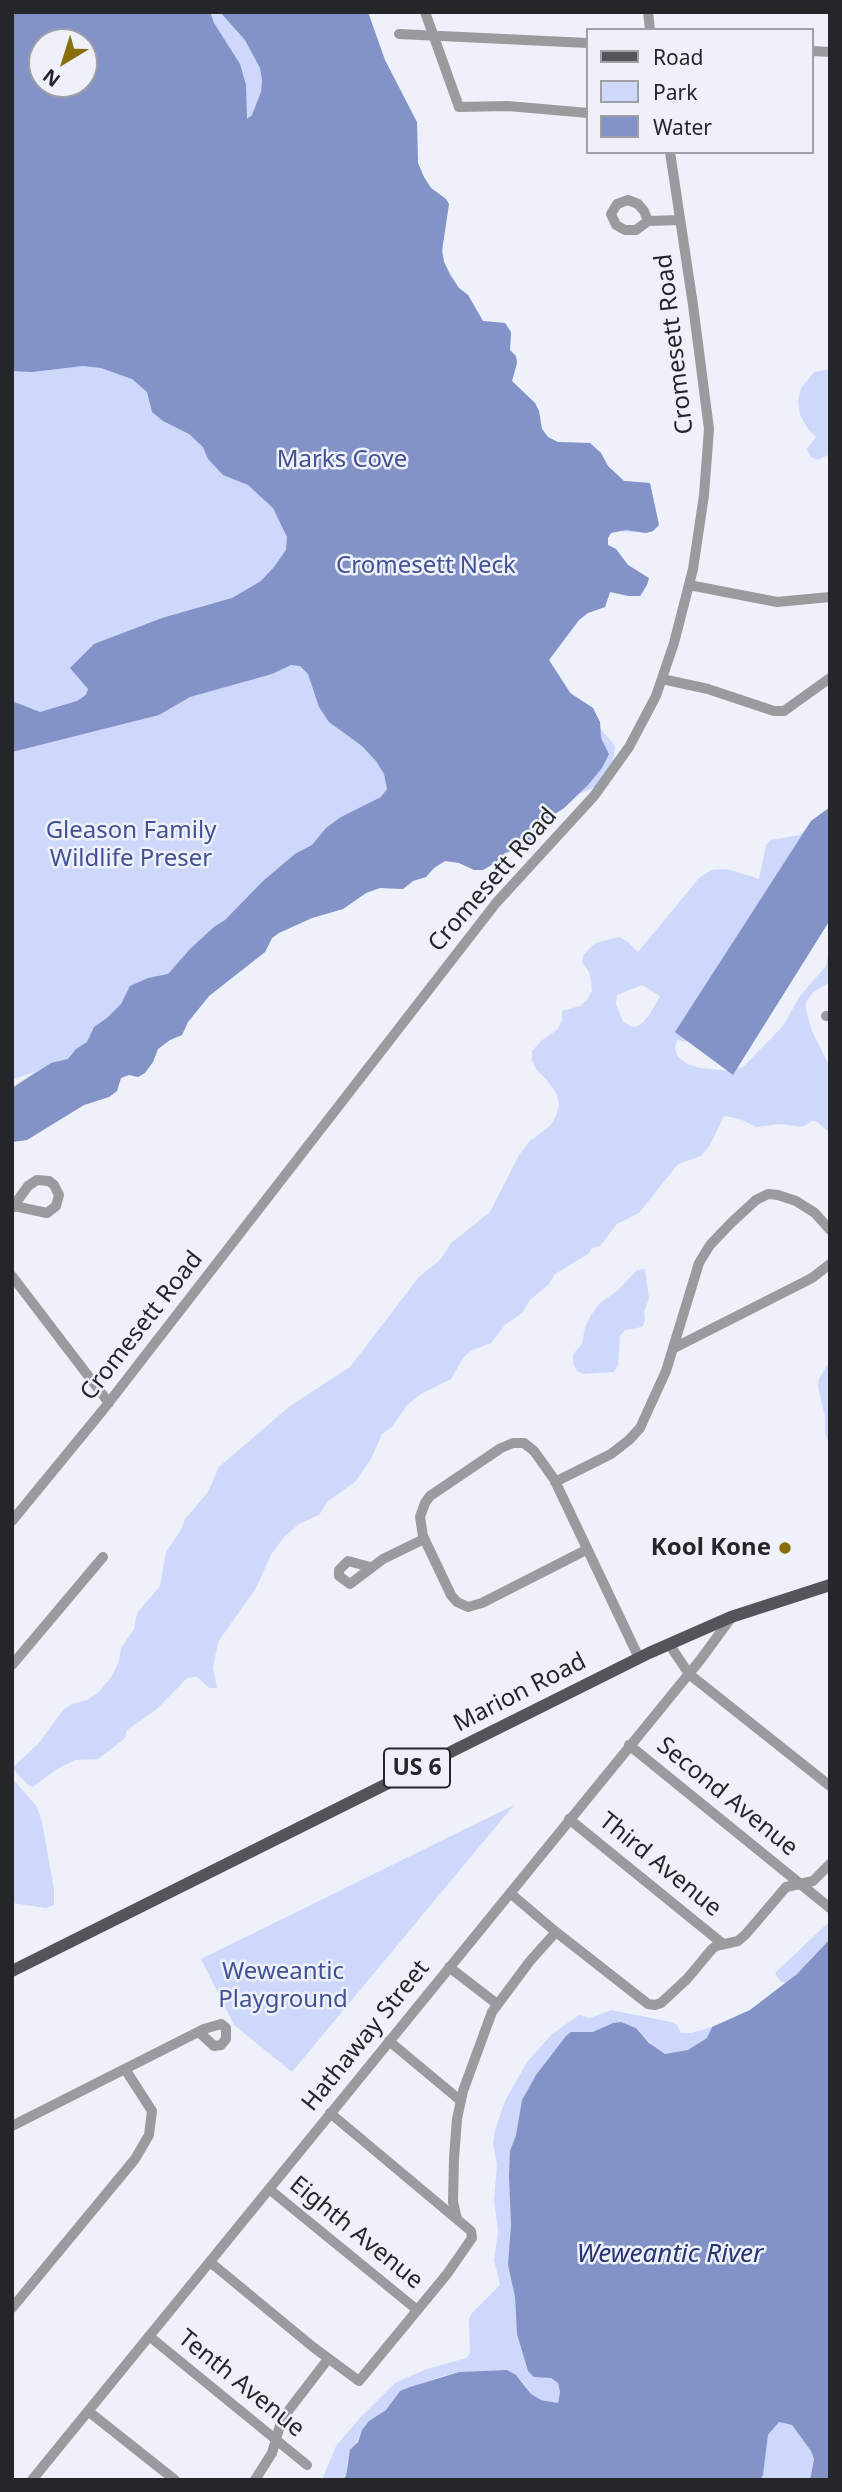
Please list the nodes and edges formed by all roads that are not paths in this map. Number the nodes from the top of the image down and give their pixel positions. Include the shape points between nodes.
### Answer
1 (425, 12) edge
2 (399, 34) dead end
3 (433, 34) junction
4 (586, 43) edge
5 (586, 113) edge
6 (670, 154) edge
7 (680, 220) junction
8 (648, 222) dead end
9 (689, 585) junction
10 (830, 597) edge
11 (830, 678) edge
12 (662, 679) junction
13 (13, 1207) edge
14 (830, 1230) edge
15 (830, 1264) edge
16 (12, 1276) edge
17 (674, 1348) junction
18 (109, 1403) junction
19 (555, 1482) junction
20 (12, 1521) edge
21 (424, 1539) junction
22 (586, 1550) junction
23 (103, 1557) dead end
24 (370, 1567) dead end
25 (830, 1584) edge
26 (731, 1618) junction
27 (670, 1644) junction
28 (639, 1657) junction
29 (12, 1665) edge
30 (689, 1674) junction
31 (629, 1745) junction
32 (830, 1786) edge
33 (569, 1819) junction
34 (830, 1864) edge
35 (800, 1884) junction
36 (510, 1893) junction
37 (830, 1908) edge
38 (556, 1932) junction
39 (723, 1944) junction
40 (449, 1968) junction
41 (12, 1971) edge
42 (497, 2004) junction
43 (199, 2032) dead end
44 (390, 2040) junction
45 (125, 2069) junction
46 (461, 2101) junction
47 (330, 2113) junction
48 (12, 2126) edge
49 (270, 2189) junction
50 (457, 2219) junction
51 (210, 2262) junction
52 (12, 2308) edge
53 (416, 2309) junction
54 (149, 2336) junction
55 (328, 2359) junction
56 (88, 2411) junction
57 (276, 2441) junction
58 (307, 2465) dead end
59 (32, 2480) edge
60 (175, 2480) edge
61 (255, 2480) edge

1 - 3 street
2 - 3 street
3 - 4 street
3 - 5 street via 459,107
6 - 7 street, Cromesett Road
7 - 8 street
7 - 9 street, Cromesett Road via 709,429
9 - 10 street via 777,602
9 - 12 street, Cromesett Road
11 - 12 street via 784,711
12 - 18 street, Cromesett Road via 629,747 594,796 496,903
13 - 13 street via 37,1180 49,1181 59,1195 56,1206 47,1213
14 - 17 street via 796,1201 768,1194 756,1200 704,1255
15 - 17 street via 812,1278
16 - 18 street
17 - 19 street via 640,1428 611,1454
18 - 20 street, Cromesett Road
19 - 21 street via 524,1443 501,1448 430,1496 420,1517
19 - 22 street
21 - 22 street via 451,1595 468,1607
21 - 24 street
22 - 28 street
23 - 29 street
25 - 26 main road, Marion Road / US 6
26 - 27 main road, Marion Road / US 6
26 - 30 street, Hathaway Street
27 - 28 main road, Marion Road / US 6
27 - 30 street
28 - 41 main road, Marion Road / US 6
30 - 31 street, Hathaway Street
30 - 32 street
31 - 33 street, Hathaway Street
31 - 35 street, Second Avenue
33 - 36 street, Hathaway Street
33 - 39 street, Third Avenue
34 - 35 street via 813,1881
35 - 37 street, Second Avenue
35 - 39 street via 786,1887 738,1941
36 - 38 street
36 - 40 street, Hathaway Street
38 - 39 street via 648,2004 661,2003 712,1949
38 - 42 street
40 - 42 street
40 - 44 street, Hathaway Street
42 - 46 street
43 - 45 street
44 - 46 street
44 - 47 street, Hathaway Street
45 - 48 street
45 - 52 street via 152,2111 149,2136
46 - 50 street via 454,2158
47 - 49 street, Hathaway Street
47 - 50 street
49 - 51 street, Hathaway Street
49 - 53 street, Eighth Avenue
50 - 53 street via 471,2231 472,2238
51 - 54 street, Hathaway Street
51 - 55 street
53 - 55 street via 359,2381
54 - 56 street, Hathaway Street
54 - 57 street, Tenth Avenue
55 - 57 street via 282,2419
56 - 59 street, Hathaway Street
56 - 60 street
57 - 58 street, Tenth Avenue
57 - 61 street

